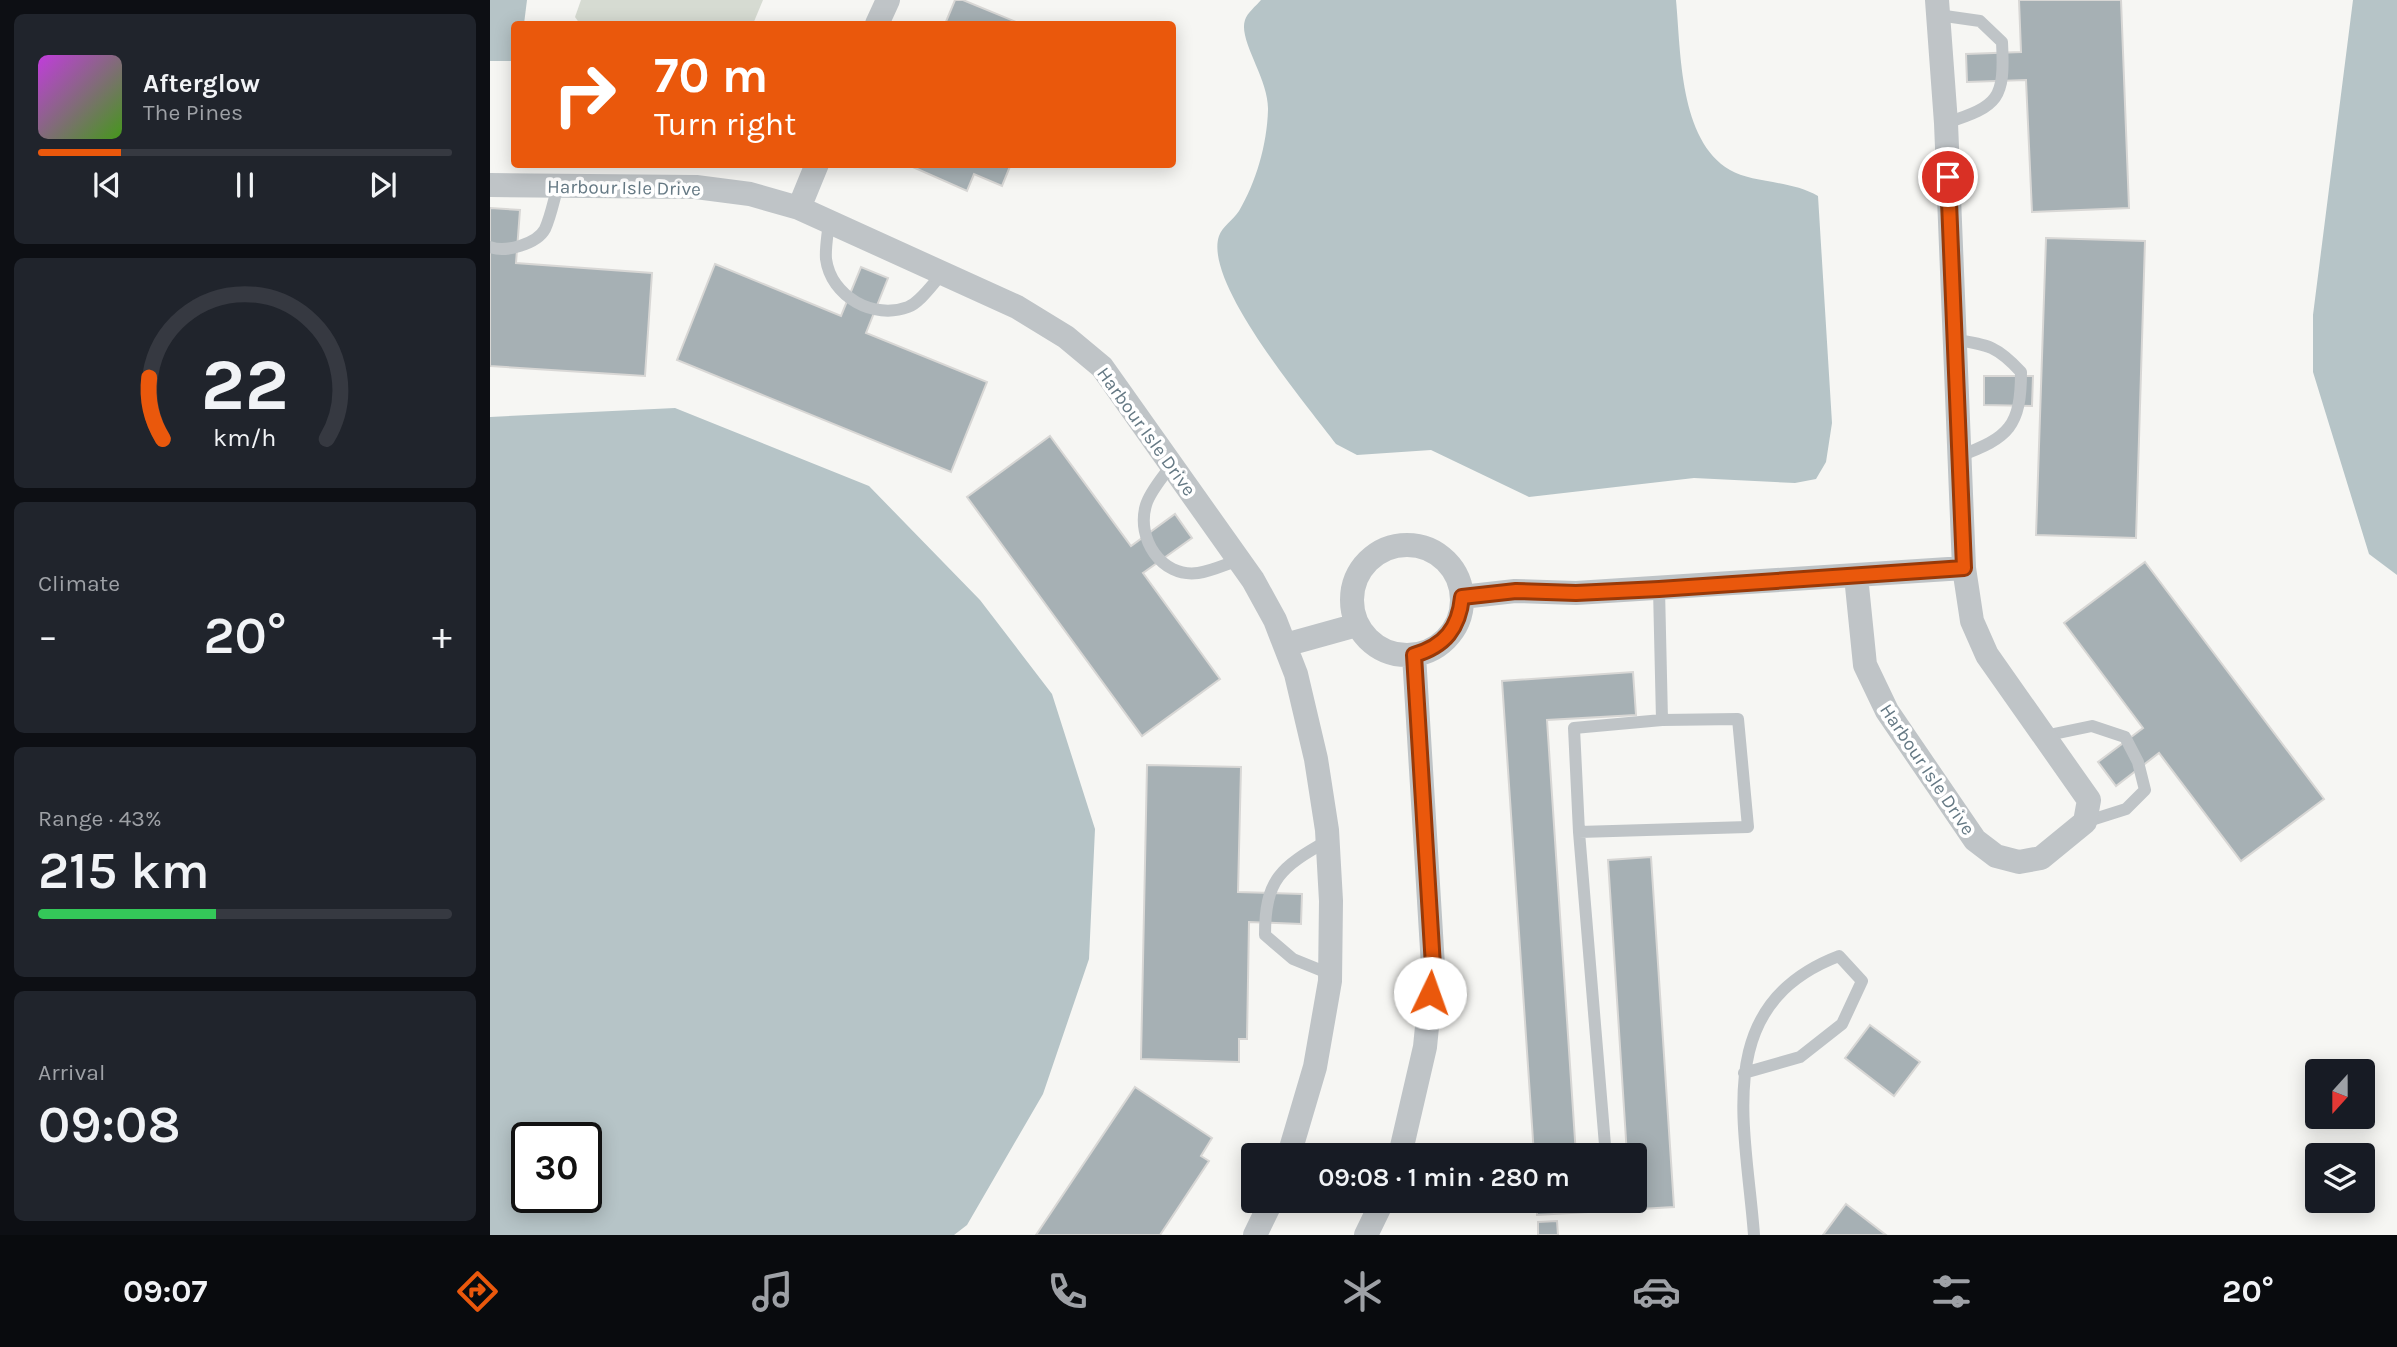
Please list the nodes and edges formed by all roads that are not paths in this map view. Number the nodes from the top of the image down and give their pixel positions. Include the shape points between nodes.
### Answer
1 (888, 0) edge
2 (1937, 8) edge
3 (878, 21) edge
4 (1946, 123) junction
5 (815, 168) edge
6 (490, 185) edge
7 (558, 186) junction
8 (799, 208) junction
9 (829, 221) junction
10 (490, 247) edge
11 (943, 273) junction
12 (1955, 340) junction
13 (1959, 456) junction
14 (1172, 464) junction
15 (1239, 560) junction
16 (1964, 568) junction
17 (1856, 576) junction
18 (1659, 589) junction
19 (1462, 597) junction
20 (1357, 625) junction
21 (1284, 645) junction
22 (1414, 655) junction
23 (1662, 720) junction
24 (2045, 736) junction
25 (2085, 822) junction
26 (1579, 832) junction
27 (1327, 841) junction
28 (1330, 974) junction
29 (1744, 1073) junction
30 (1293, 1143) edge
31 (1402, 1143) edge
32 (1605, 1143) edge
33 (1266, 1213) edge
34 (1377, 1213) edge
35 (1255, 1235) edge
36 (1366, 1235) edge
37 (1754, 1235) edge

1 - 3 street
2 - 4 street
2 - 4 lane via 1980,21 2002,43 2003,71 1997,97 1981,112
4 - 12 street
5 - 8 street
6 - 7 street, Harbour Isle Drive
7 - 8 street, Harbour Isle Drive via 695,187 750,194
7 - 10 lane via 544,231 522,246
8 - 9 street, Harbour Isle Drive
9 - 11 street, Harbour Isle Drive
9 - 11 lane via 826,261 841,292 859,304 885,313 911,306
11 - 14 street, Harbour Isle Drive via 1017,307 1066,337 1102,367
12 - 13 street
12 - 13 lane via 1985,343 2003,353 2021,372 2014,425 1992,444
13 - 16 street
14 - 15 street, Harbour Isle Drive
14 - 15 lane via 1146,503 1142,529 1153,552 1169,569 1196,574
15 - 21 street, Harbour Isle Drive via 1275,620
16 - 17 street
16 - 24 street via 1972,621 1987,654
17 - 18 street
17 - 25 street, Harbour Isle Drive via 1866,665 1887,711 1975,840 1996,856 2019,862 2041,858
18 - 19 street via 1516,591
18 - 23 lane
19 - 20 street via 1449,565 1435,553 1401,545 1369,559 1358,573 1352,599
19 - 22 street via 1454,629 1430,650
20 - 21 street
20 - 22 street via 1381,649
21 - 27 street, Harbour Isle Drive via 1296,674 1316,759
22 - 31 street via 1433,966 1425,1047
23 - 26 lane via 1574,728
23 - 26 lane via 1738,719 1748,827
24 - 25 street via 2089,800
24 - 25 lane via 2092,726 2125,737 2138,762 2145,790 2126,809
26 - 32 lane
27 - 28 street, Harbour Isle Drive
27 - 28 lane via 1290,862 1273,883 1265,904 1265,935 1293,959
28 - 30 street, Harbour Isle Drive via 1315,1067
29 - 29 lane via 1800,1057 1842,1024 1862,981 1839,956 1788,983 1762,1015 1747,1049
29 - 37 lane
33 - 35 street
34 - 36 street

